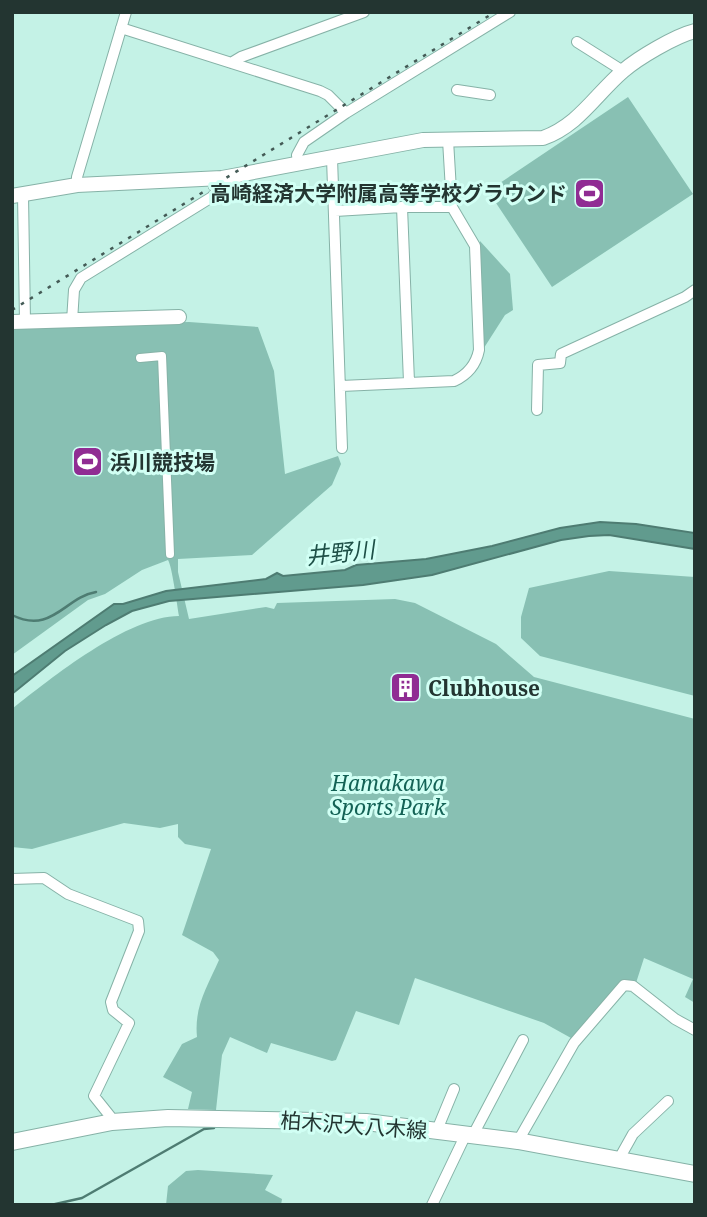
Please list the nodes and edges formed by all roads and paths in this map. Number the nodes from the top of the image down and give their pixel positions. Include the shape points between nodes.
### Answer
1 (127, 12) edge
2 (364, 12) edge
3 (510, 12) edge
4 (121, 28) junction
5 (695, 31) edge
6 (577, 42) dead end
7 (230, 62) junction
8 (623, 71) junction
9 (457, 90) dead end
10 (490, 95) dead end
11 (346, 113) junction
12 (448, 140) junction
13 (332, 158) junction
14 (298, 164) junction
15 (222, 177) junction
16 (77, 185) junction
17 (18, 195) edge
18 (402, 207) junction
19 (452, 207) junction
20 (335, 211) junction
21 (695, 290) edge
22 (179, 317) dead end
23 (72, 321) junction
24 (19, 322) edge
25 (140, 358) dead end
26 (409, 382) junction
27 (341, 386) junction
28 (537, 410) dead end
29 (342, 449) dead end
30 (170, 554) dead end
31 (12, 879) edge
32 (695, 1030) edge
33 (523, 1040) dead end
34 (454, 1089) dead end
35 (668, 1101) dead end
36 (112, 1122) junction
37 (437, 1130) junction
38 (470, 1134) junction
39 (518, 1140) junction
40 (12, 1142) edge
41 (620, 1159) junction
42 (695, 1174) edge
43 (432, 1205) edge

1 - 4 street
2 - 7 street
3 - 11 street
4 - 7 street
4 - 16 street
5 - 8 street
6 - 8 street
7 - 11 street via 320,91
8 - 12 street via 576,121 558,133 527,140
9 - 10 street
11 - 14 street via 304,142
12 - 13 street via 423,140
12 - 19 street
13 - 14 street
13 - 20 street
14 - 15 street
15 - 16 street
15 - 23 street via 212,197 81,278 74,290
16 - 17 street
17 - 24 street
18 - 19 street
18 - 20 street
18 - 26 street
19 - 26 street via 475,246 478,355 468,372 454,381
20 - 27 street
21 - 28 street via 561,354 560,363 538,365
22 - 23 street
23 - 24 street
25 - 30 street via 162,356
26 - 27 street
27 - 29 street
31 - 36 street via 44,878 68,894 138,921 139,931 111,1002 113,1010 129,1023 94,1096
32 - 39 street via 633,986 624,985 574,1043
33 - 38 street
34 - 37 street
35 - 41 street via 633,1134
36 - 37 main road, 柏木沢大八木線 via 213,1118 366,1122
36 - 40 main road, 柏木沢大八木線
37 - 38 main road, 柏木沢大八木線
38 - 39 main road, 柏木沢大八木線
38 - 43 street
39 - 41 main road, 柏木沢大八木線
41 - 42 main road, 柏木沢大八木線

